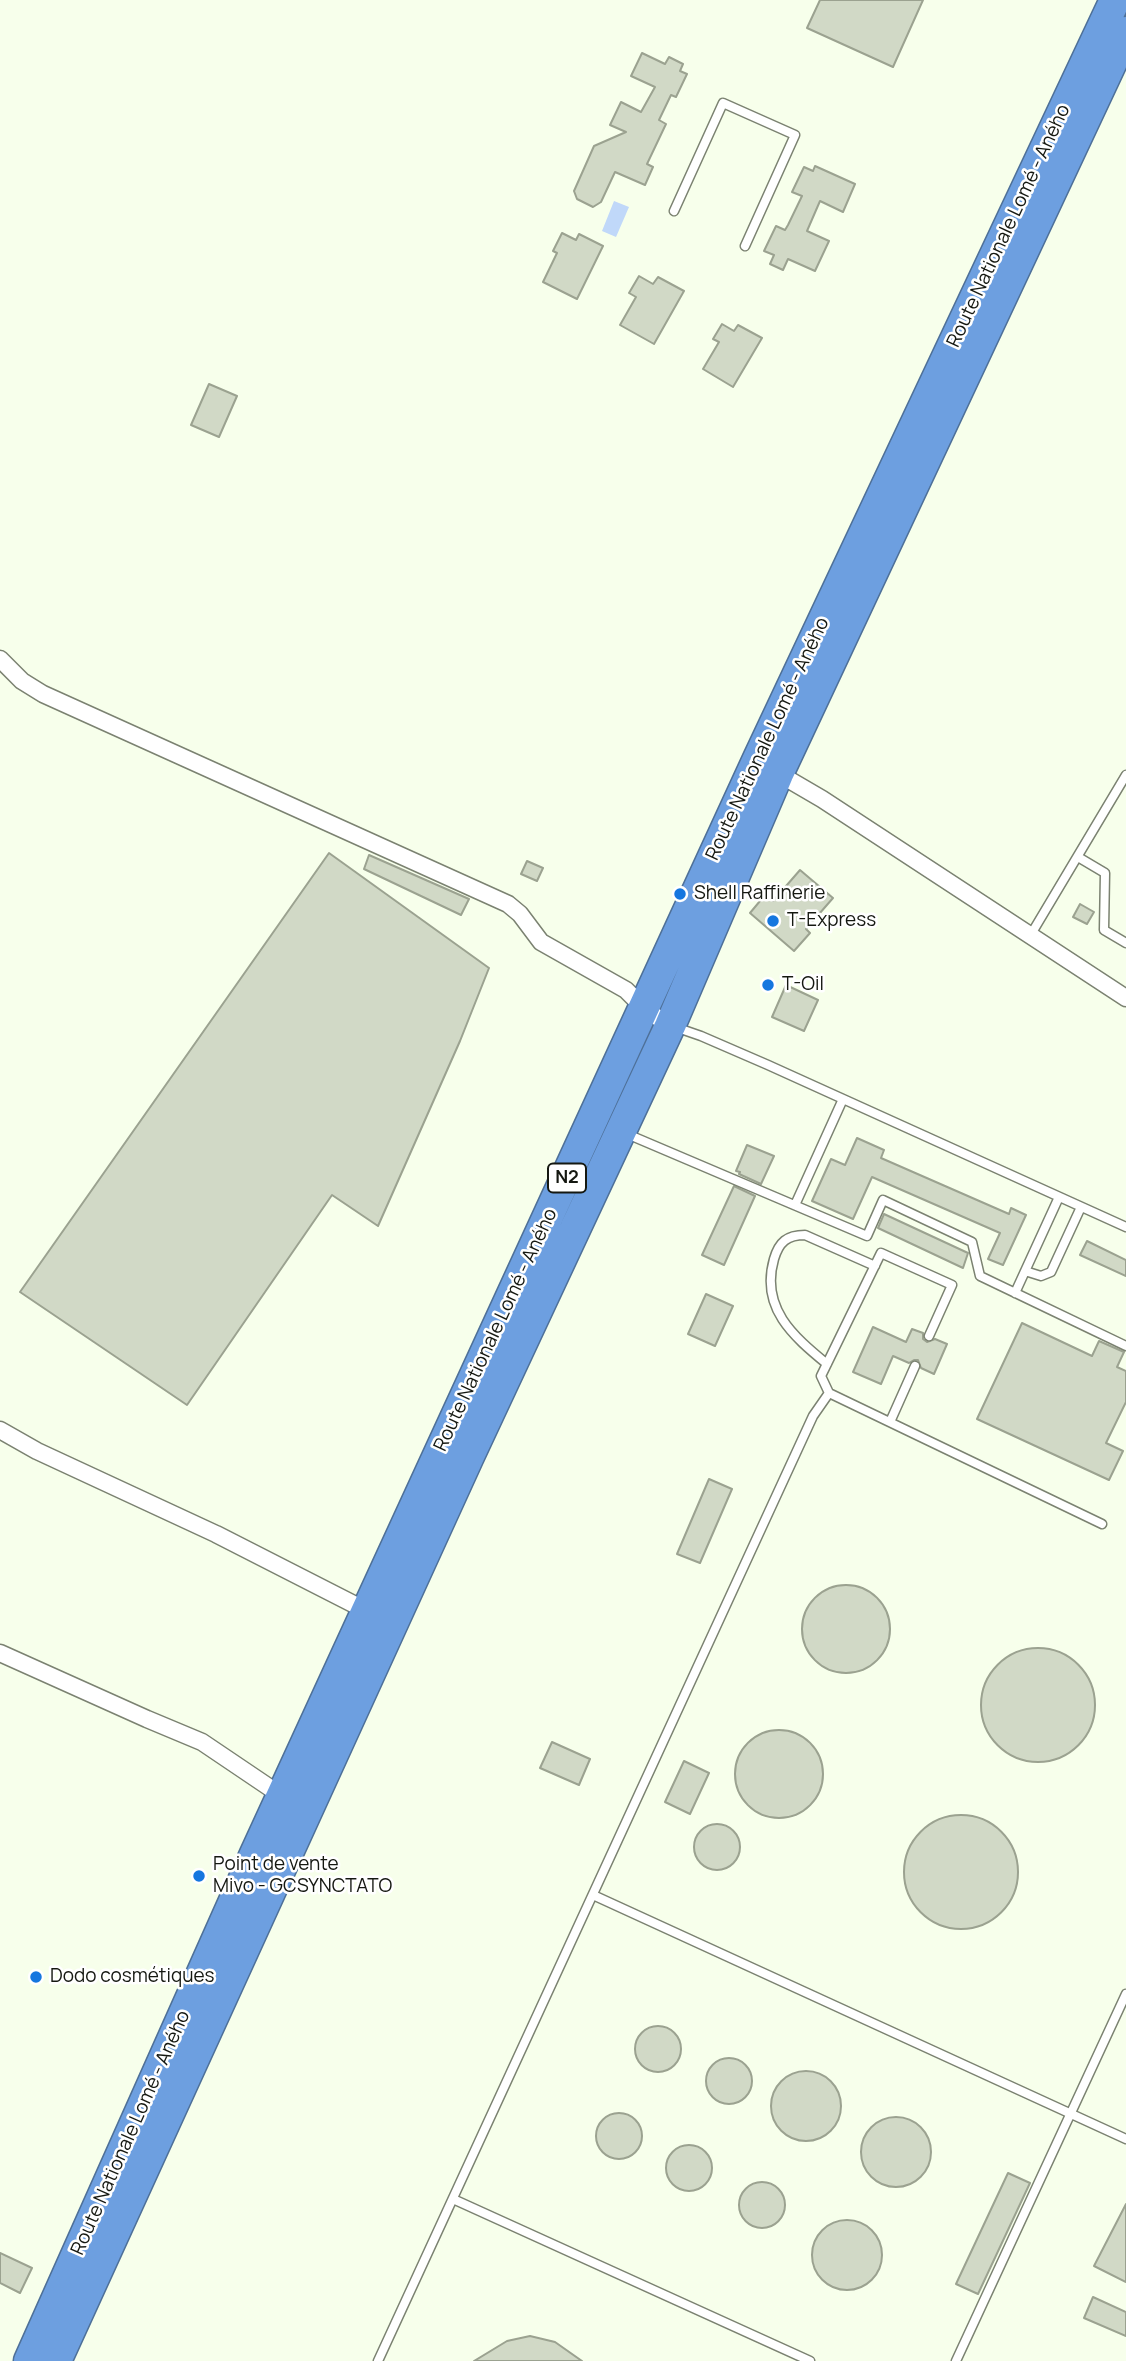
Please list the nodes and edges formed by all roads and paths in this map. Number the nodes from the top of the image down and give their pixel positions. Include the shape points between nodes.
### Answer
1 (1115, 0) edge
2 (1126, 32) edge
3 (674, 211) dead end
4 (745, 246) dead end
5 (0, 659) edge
6 (768, 766) junction
7 (1126, 775) edge
8 (1079, 858) junction
9 (1030, 936) junction
10 (1126, 943) edge
11 (1126, 998) edge
12 (645, 1009) junction
13 (670, 1026) junction
14 (843, 1099) junction
15 (621, 1131) junction
16 (1059, 1197) junction
17 (795, 1205) junction
18 (1081, 1207) junction
19 (1126, 1227) edge
20 (875, 1266) junction
21 (1024, 1272) junction
22 (1015, 1293) junction
23 (929, 1336) dead end
24 (1126, 1346) edge
25 (827, 1364) junction
26 (915, 1366) dead end
27 (829, 1393) junction
28 (890, 1422) junction
29 (0, 1430) edge
30 (1102, 1524) dead end
31 (367, 1611) junction
32 (0, 1653) edge
33 (282, 1796) junction
34 (593, 1895) junction
35 (1126, 1994) edge
36 (1070, 2114) junction
37 (1126, 2139) edge
38 (453, 2199) junction
39 (29, 2361) edge
40 (56, 2361) edge
41 (378, 2361) edge
42 (810, 2361) edge
43 (957, 2361) edge

1 - 6 highway, Route Nationale Lomé - Aného / N2
2 - 6 highway, Route Nationale Lomé - Aného / N2
3 - 4 lane via 723,103 795,135
5 - 12 street via 43,694 508,904 541,942 626,990
6 - 9 street
6 - 12 highway, Route Nationale Lomé - Aného / N2
6 - 13 highway, Route Nationale Lomé - Aného / N2
7 - 8 lane
8 - 9 lane
8 - 10 lane via 1105,873 1104,930
9 - 11 street
12 - 13 street
12 - 31 highway, Route Nationale Lomé - Aného / N2
13 - 14 lane
13 - 15 highway, Route Nationale Lomé - Aného / N2
14 - 16 lane
14 - 17 lane
15 - 17 lane
15 - 40 highway, Route Nationale Lomé - Aného / N2
16 - 18 lane
16 - 21 lane
17 - 22 lane via 867,1236 883,1200 972,1242 980,1276
18 - 19 lane
18 - 21 lane via 1051,1272 1041,1276
20 - 23 lane via 881,1253 952,1285
20 - 25 lane
20 - 25 lane via 805,1235 793,1235 777,1249 769,1282 777,1310 788,1328
21 - 22 lane
22 - 24 lane
25 - 27 lane via 821,1376
26 - 28 lane
27 - 28 lane
27 - 34 lane via 813,1416
28 - 30 lane
29 - 31 street
31 - 33 highway, Route Nationale Lomé - Aného / N2
32 - 33 street via 202,1742
33 - 39 highway, Route Nationale Lomé - Aného / N2
34 - 36 lane
34 - 38 lane
35 - 36 lane
36 - 37 lane
36 - 43 lane
38 - 41 lane
38 - 42 lane

